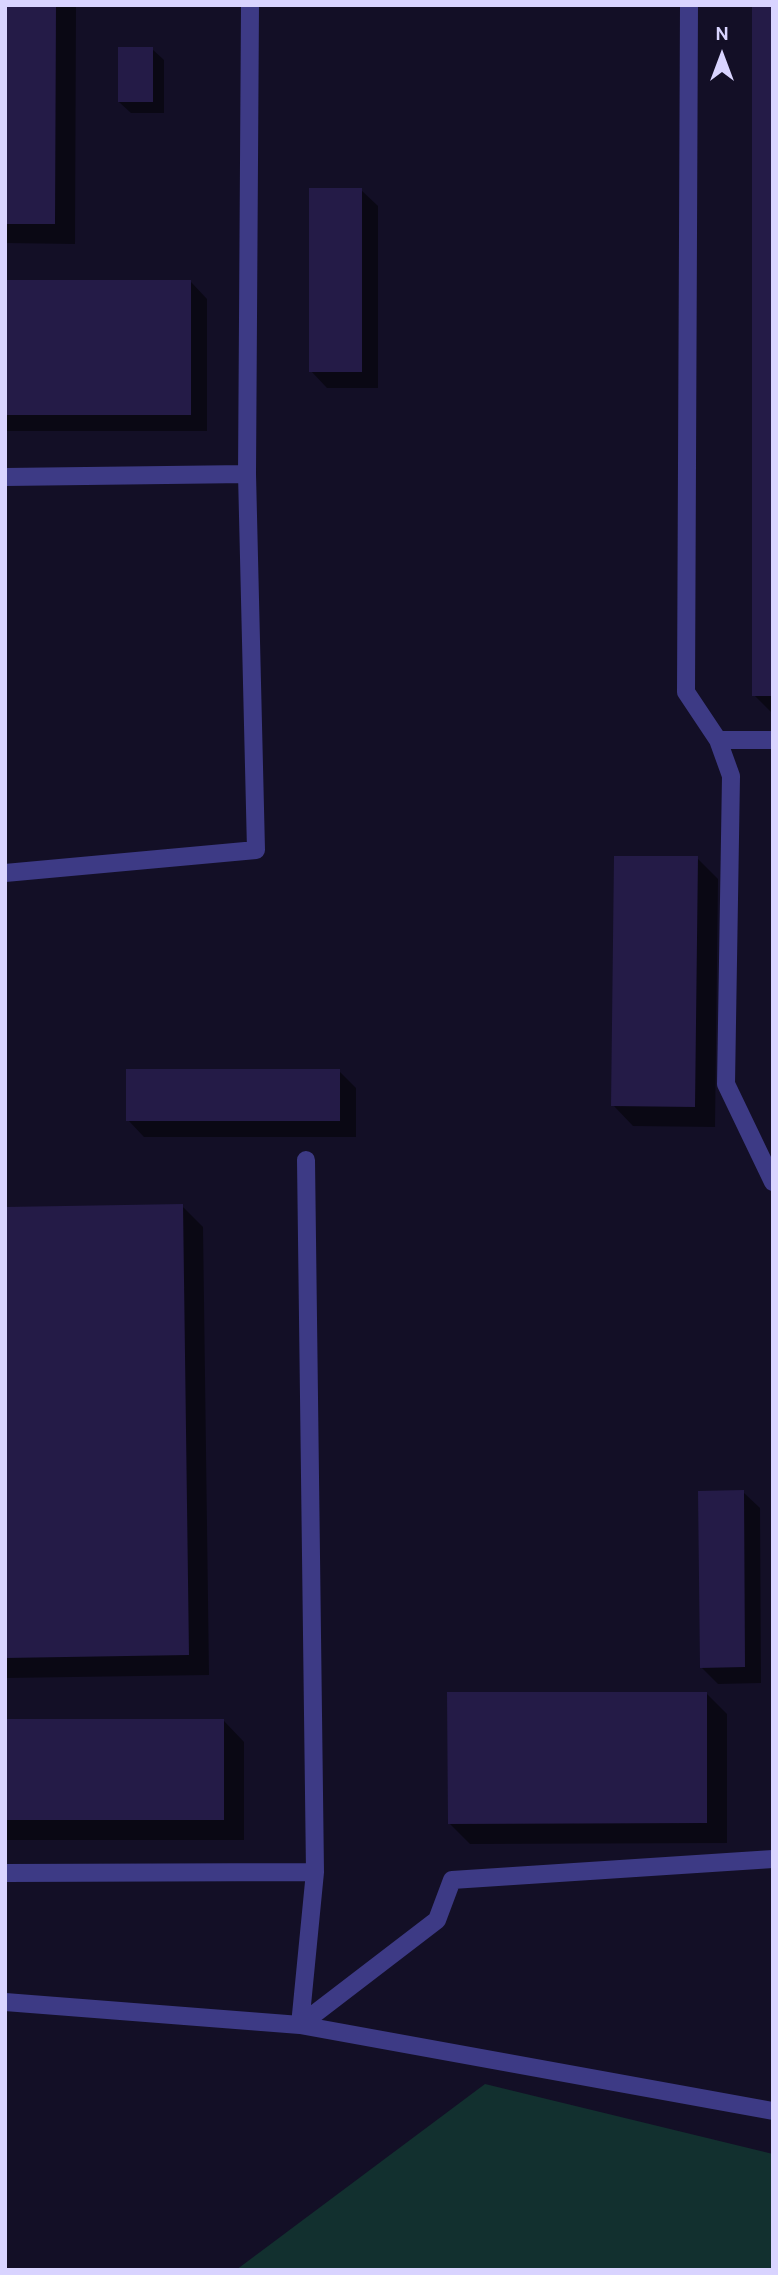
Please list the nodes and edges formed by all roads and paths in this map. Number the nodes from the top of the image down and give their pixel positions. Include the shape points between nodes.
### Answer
1 (250, 5) edge
2 (689, 5) edge
3 (247, 474) junction
4 (5, 477) edge
5 (719, 740) junction
6 (773, 740) edge
7 (5, 873) edge
8 (306, 1160) dead end
9 (773, 1182) edge
10 (773, 1859) edge
11 (315, 1872) junction
12 (5, 1873) edge
13 (5, 2002) edge
14 (300, 2025) junction
15 (773, 2111) edge

1 - 3 lane
2 - 5 lane via 686,692
3 - 4 lane
3 - 7 lane via 256,850
5 - 6 lane
5 - 9 lane via 731,776 726,1084
8 - 11 lane
10 - 14 lane via 452,1881 436,1920
11 - 12 lane
11 - 14 lane
13 - 14 lane
14 - 15 lane

